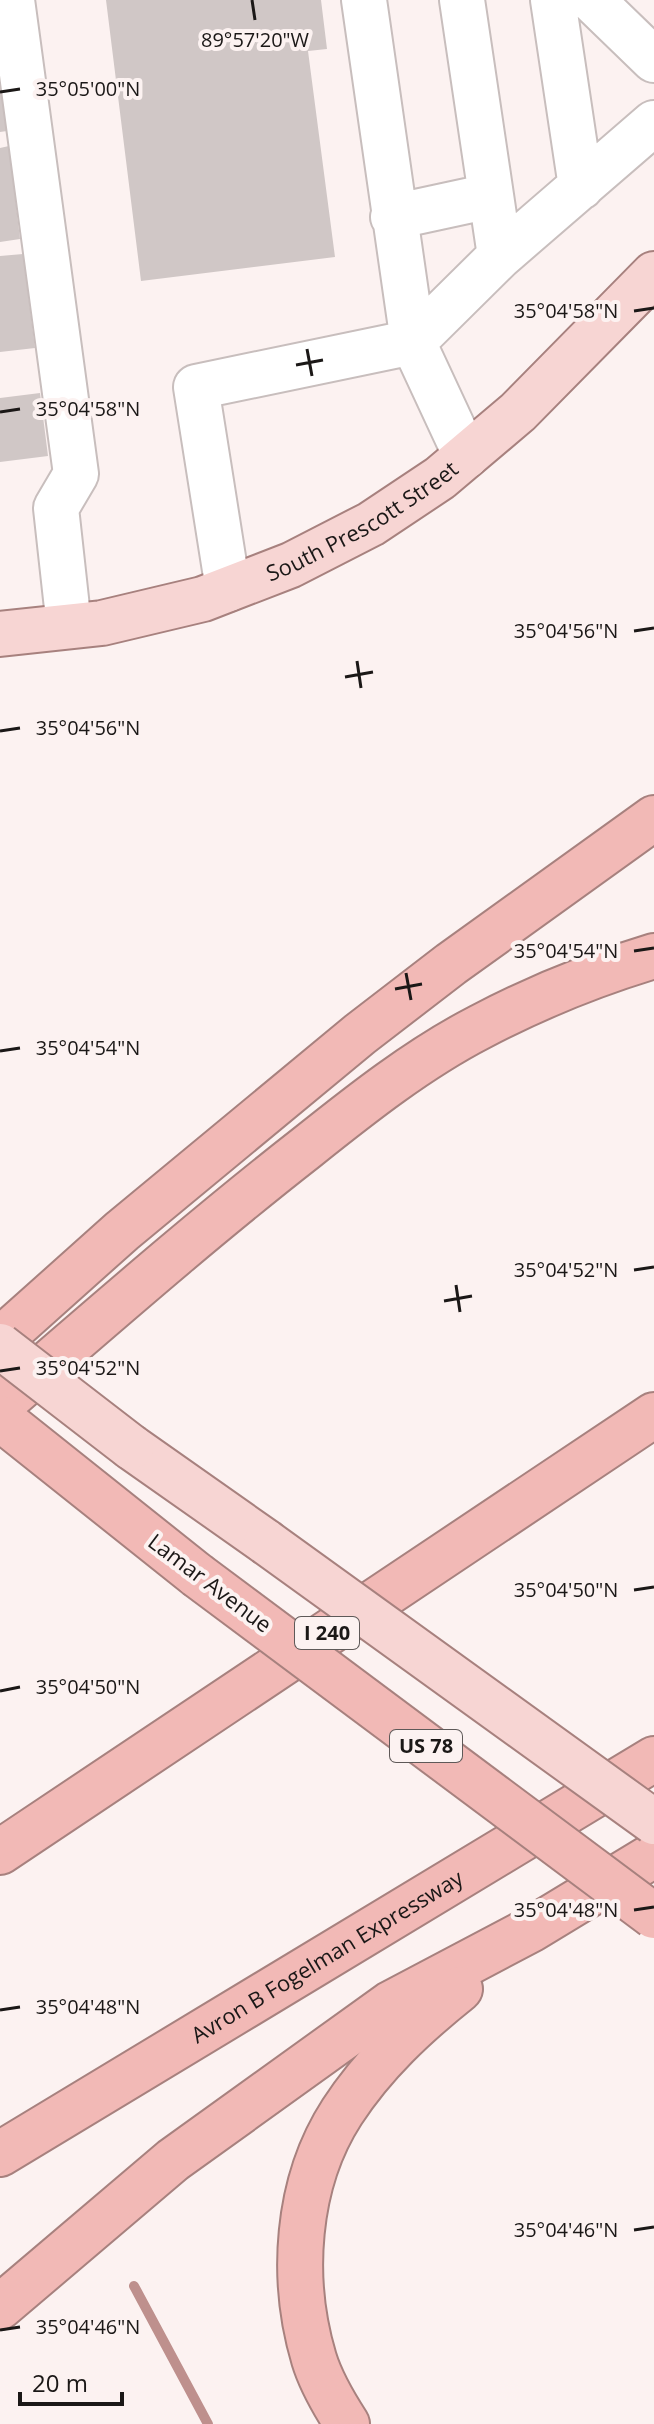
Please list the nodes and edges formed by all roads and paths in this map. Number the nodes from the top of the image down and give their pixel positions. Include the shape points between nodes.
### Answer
1 (12, 0) edge
2 (364, 0) edge
3 (462, 0) edge
4 (553, 0) edge
5 (592, 0) edge
6 (654, 60) edge
7 (654, 123) edge
8 (581, 187) junction
9 (490, 196) junction
10 (393, 217) junction
11 (500, 256) junction
12 (654, 274) edge
13 (413, 342) junction
14 (466, 456) junction
15 (228, 589) junction
16 (69, 626) junction
17 (0, 634) edge
18 (654, 818) edge
19 (654, 956) edge
20 (0, 1340) edge
21 (0, 1346) edge
22 (0, 1405) edge
23 (654, 1415) edge
24 (0, 1418) edge
25 (654, 1759) edge
26 (654, 1822) edge
27 (0, 1852) edge
28 (654, 1855) edge
29 (654, 1916) edge
30 (532, 1929) junction
31 (0, 2154) edge
32 (0, 2307) edge
33 (347, 2424) edge

1 - 16 lane via 76,474 56,508
2 - 10 lane
3 - 9 lane
4 - 8 lane
5 - 6 lane
7 - 8 lane
8 - 11 lane
9 - 10 lane
9 - 11 lane
10 - 13 lane
11 - 13 lane
12 - 14 main road, South Prescott Street via 518,412
13 - 14 lane
13 - 15 lane via 196,387
14 - 15 main road, South Prescott Street via 371,524 291,565
15 - 16 main road, South Prescott Street via 102,623
16 - 17 main road, South Prescott Street
18 - 20 highway via 360,1034 122,1231
19 - 22 highway via 556,990 416,1066 235,1203
21 - 26 main road, bridge via 131,1447
23 - 27 highway, I 240
24 - 29 highway, Lamar Avenue / US 78, bridge via 197,1575
25 - 31 highway, Avron B Fogelman Expressway
28 - 30 highway
30 - 32 highway via 390,2004 173,2160
30 - 33 highway via 411,2029 370,2073 348,2103 309,2186 301,2231 305,2316 314,2360

